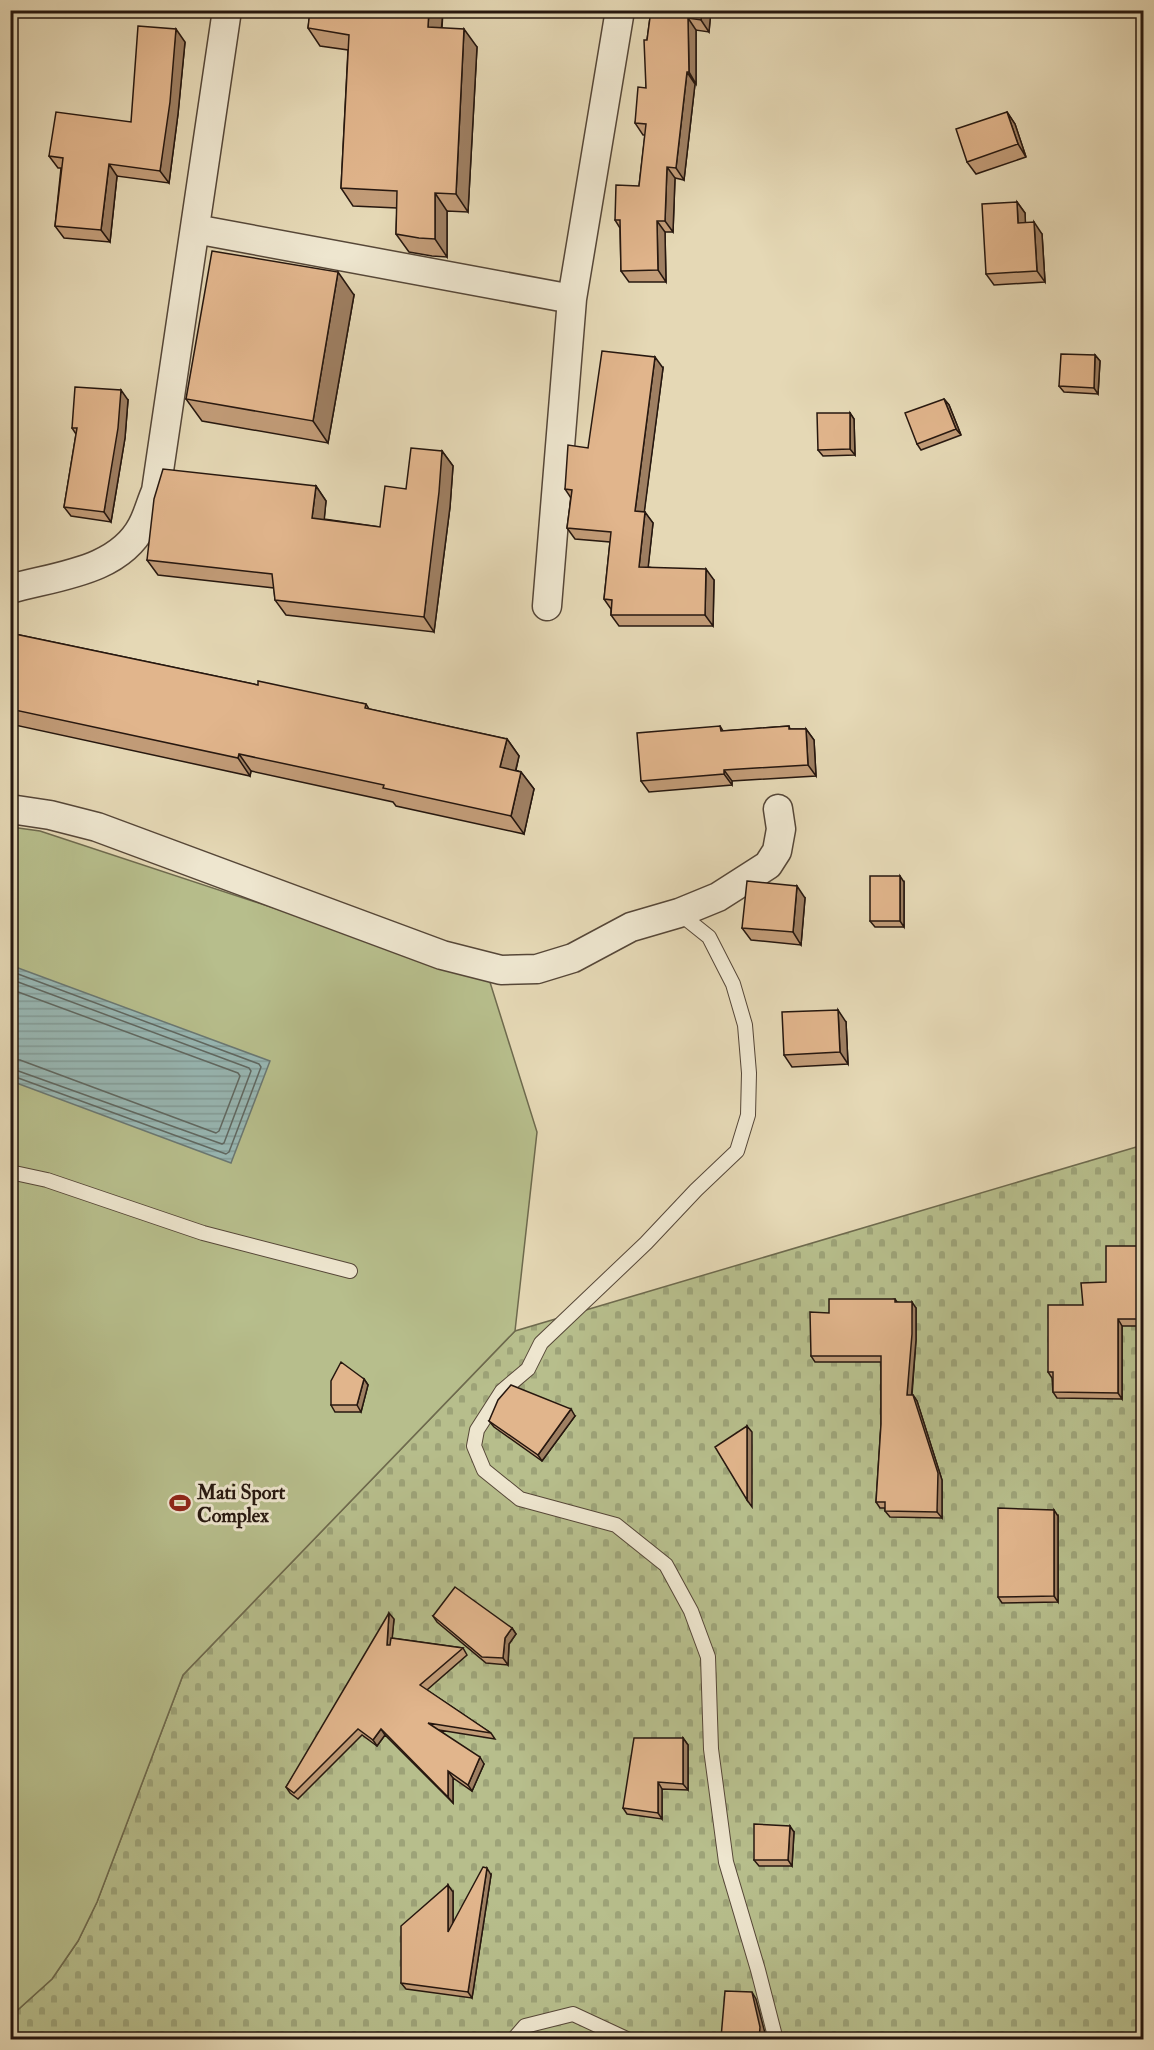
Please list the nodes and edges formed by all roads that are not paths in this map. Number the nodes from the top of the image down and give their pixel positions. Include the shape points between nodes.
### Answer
1 (227, 10) edge
2 (620, 10) edge
3 (195, 229) junction
4 (572, 299) junction
5 (10, 589) edge
6 (547, 606) dead end
7 (10, 809) edge
8 (778, 809) dead end
9 (679, 913) junction
10 (10, 1172) edge
11 (350, 1271) dead end
12 (513, 2040) edge
13 (629, 2040) edge
14 (776, 2040) edge

1 - 3 street
2 - 4 street
3 - 4 street
3 - 5 street via 156,491 142,527 120,553 90,568
4 - 6 street
7 - 9 street via 97,827 442,955 501,970 537,969 573,958 631,927
8 - 9 street via 781,829 777,851 768,865 718,897
9 - 14 lane via 709,938 733,984 745,1025 748,1115 737,1151 541,1343 528,1370 502,1391 477,1430 474,1446 484,1470 520,1499 616,1525 666,1565 691,1611 708,1657 711,1749 726,1862
10 - 11 lane via 47,1180 203,1233
12 - 13 lane via 525,2026 573,2014

